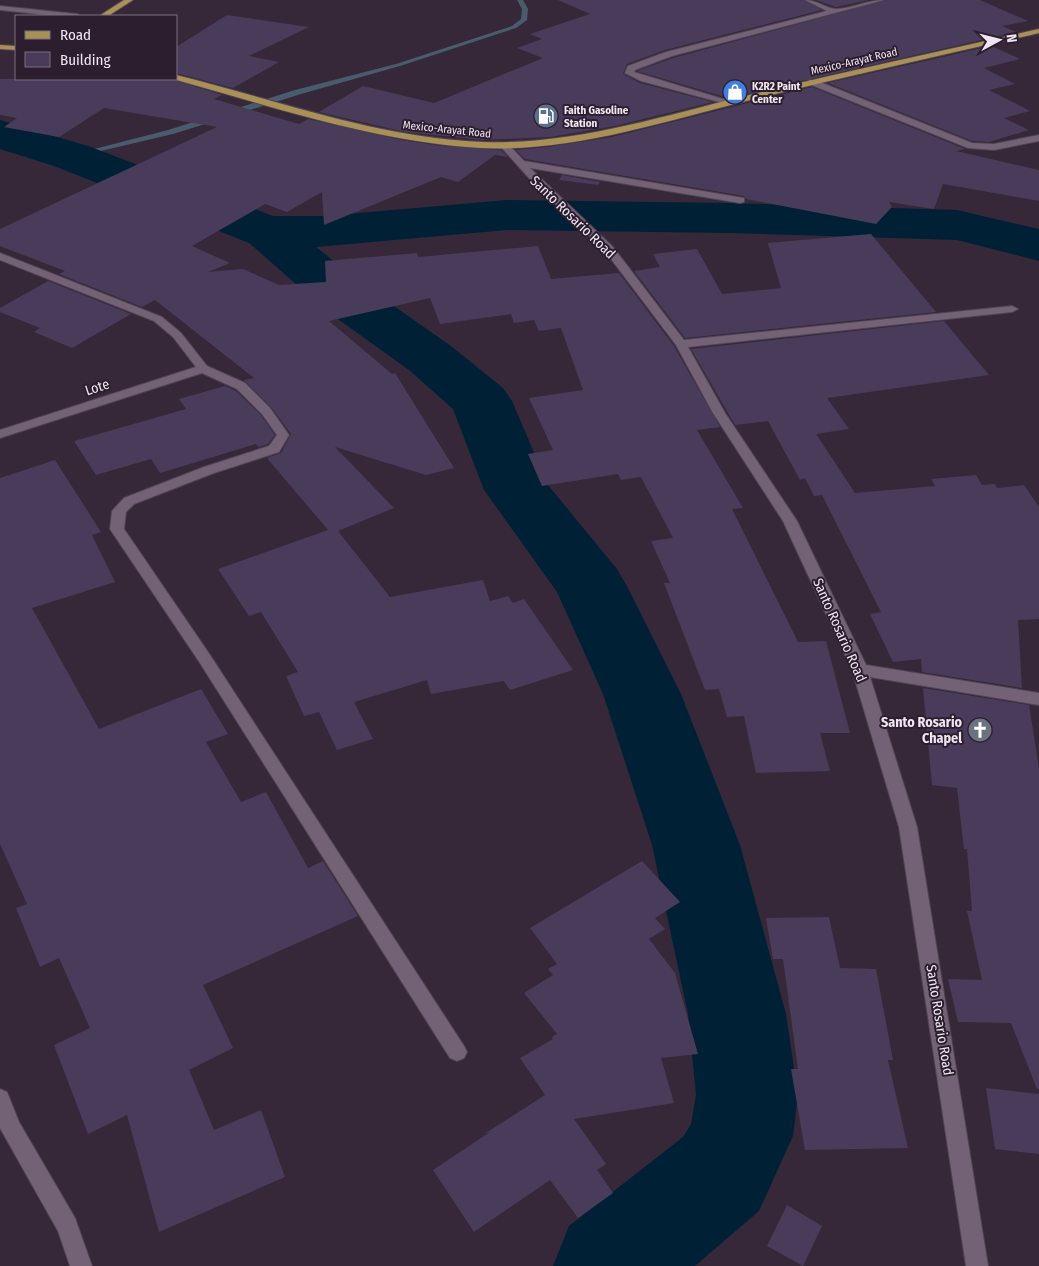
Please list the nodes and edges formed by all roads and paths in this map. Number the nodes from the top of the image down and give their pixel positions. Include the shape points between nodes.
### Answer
1 (129, 0) edge
2 (809, 0) edge
3 (880, 0) edge
4 (0, 8) edge
5 (835, 12) junction
6 (67, 15) edge
7 (105, 15) edge
8 (1039, 31) edge
9 (0, 47) edge
10 (15, 48) edge
11 (178, 78) edge
12 (812, 82) junction
13 (727, 103) junction
14 (1039, 138) edge
15 (505, 146) junction
16 (519, 163) junction
17 (740, 200) dead end
18 (0, 256) edge
19 (1012, 309) dead end
20 (681, 344) junction
21 (203, 369) junction
22 (0, 434) edge
23 (860, 670) junction
24 (1039, 698) edge
25 (457, 1052) dead end
26 (0, 1099) edge
27 (5, 1129) edge
28 (82, 1266) edge
29 (977, 1266) edge

1 - 7 main road
2 - 5 street
3 - 5 street
4 - 6 street
5 - 13 street via 668,54 631,68 629,73
8 - 12 main road, Mexico-Arayat Road
9 - 10 main road
11 - 15 main road, Mexico-Arayat Road via 372,130 424,139
12 - 13 main road, Mexico-Arayat Road
12 - 14 street via 972,146 994,148
13 - 15 main road, Mexico-Arayat Road via 604,135 550,144
15 - 16 street, Santo Rosario Road
16 - 17 street
16 - 20 street, Santo Rosario Road via 609,249
18 - 21 street via 158,319 177,335
19 - 20 street
20 - 23 street, Santo Rosario Road via 719,413 790,521
21 - 22 street, Lote
21 - 25 street via 241,386 283,435 280,443 274,449 129,501 119,511 117,529 215,675
23 - 24 street
23 - 29 street, Santo Rosario Road via 908,827
26 - 27 street
27 - 28 street via 68,1226

